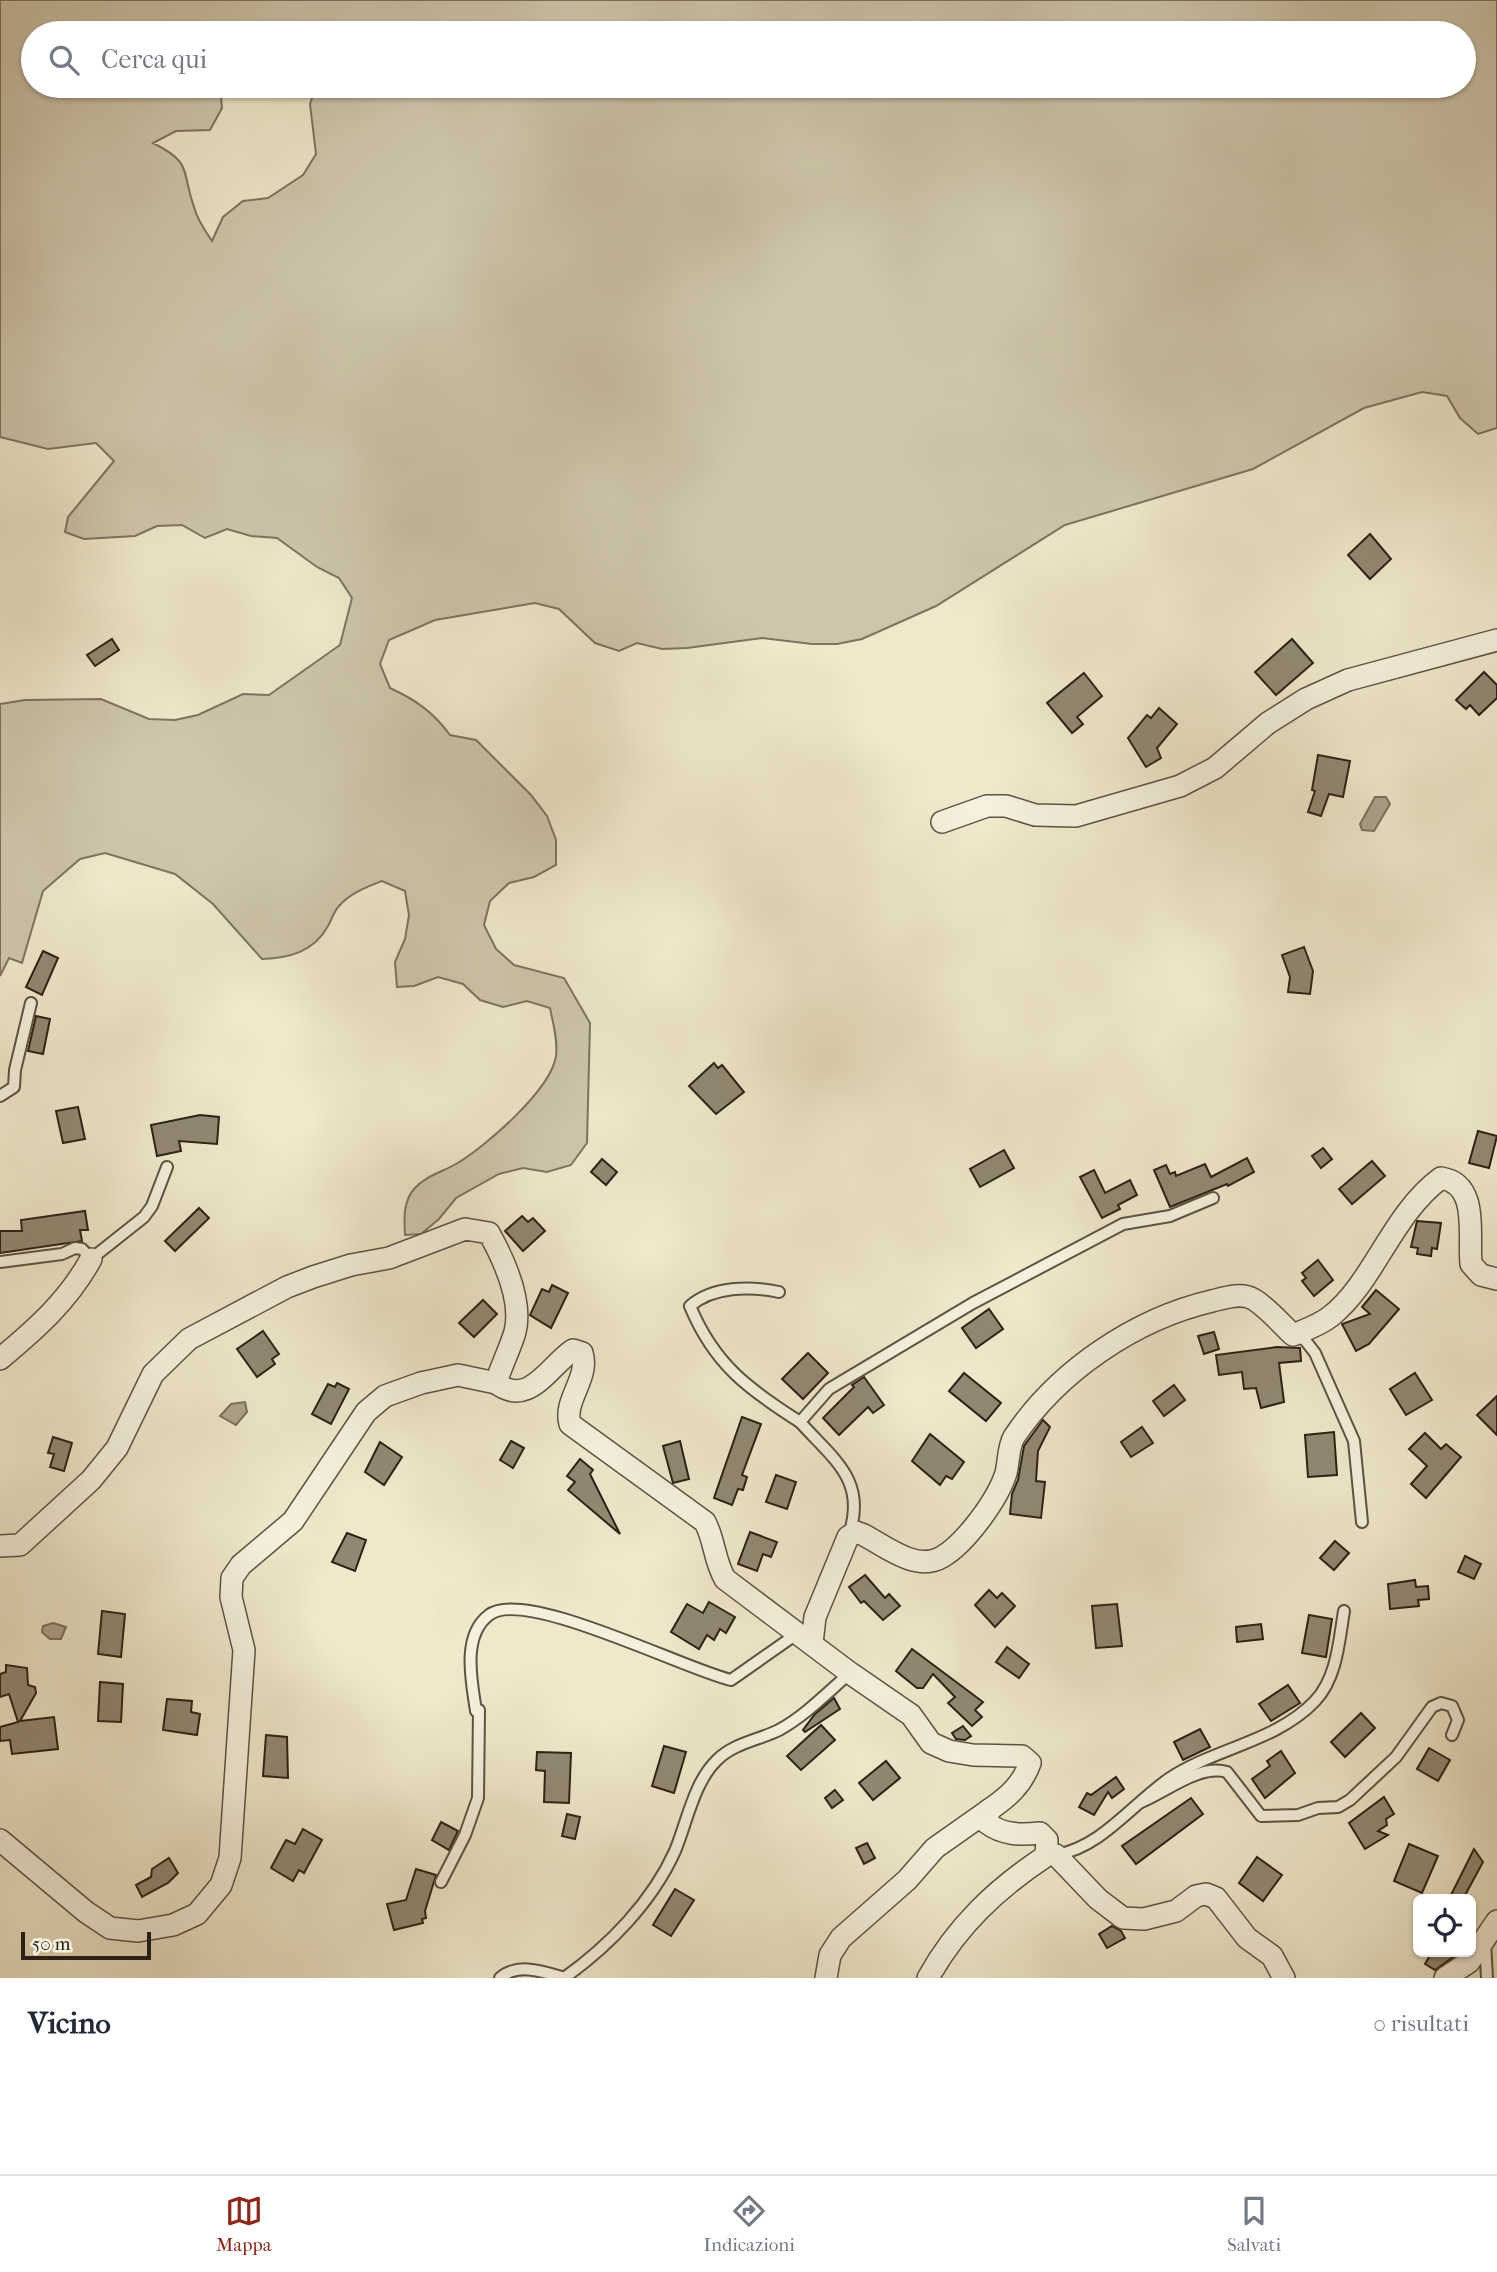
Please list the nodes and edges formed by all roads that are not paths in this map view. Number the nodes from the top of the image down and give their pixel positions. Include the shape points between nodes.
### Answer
1 (1497, 640) edge
2 (942, 822) dead end
3 (31, 1003) dead end
4 (0, 1096) edge
5 (167, 1167) dead end
6 (1213, 1198) dead end
7 (91, 1259) junction
8 (0, 1262) edge
9 (1497, 1279) edge
10 (779, 1292) dead end
11 (1293, 1335) junction
12 (0, 1359) edge
13 (496, 1383) junction
14 (800, 1422) junction
15 (1362, 1522) dead end
16 (848, 1537) junction
17 (0, 1546) edge
18 (1345, 1611) dead end
19 (805, 1638) junction
20 (850, 1673) junction
21 (1452, 1735) dead end
22 (1141, 1802) junction
23 (989, 1810) junction
24 (0, 1840) edge
25 (1051, 1856) junction
26 (441, 1882) dead end
27 (1497, 1921) edge
28 (1485, 1942) junction
29 (500, 1978) edge
30 (565, 1978) edge
31 (826, 1978) edge
32 (928, 1978) edge
33 (1284, 1978) edge
34 (1445, 1978) edge
35 (1488, 1978) edge

1 - 2 street via 1348,680 1306,699 1268,723 1215,768 1180,786 1076,816 1035,816 1006,806 987,806
3 - 4 lane via 14,1087
5 - 7 lane via 144,1217
6 - 14 lane via 1170,1216 1123,1224 973,1303 829,1389
7 - 8 lane via 75,1248 62,1254
7 - 12 street via 79,1282 43,1325
9 - 11 street via 1481,1275 1471,1264 1470,1206 1462,1189 1441,1178 1423,1192 1331,1316
10 - 14 lane via 758,1288 703,1295 691,1306 719,1360 754,1393
11 - 15 lane via 1305,1340 1315,1353 1354,1441
11 - 16 street via 1252,1298 1235,1296 1166,1313 1057,1385 1012,1441 995,1500 942,1557 925,1562 907,1558 856,1532
13 - 17 street via 515,1331 516,1310 507,1273 489,1233 465,1229 389,1258 351,1265 287,1287 189,1339 153,1374 117,1448 91,1480 20,1545
13 - 19 street via 508,1392 520,1392 573,1350 582,1353 585,1362 567,1414 570,1424 705,1522 725,1579
13 - 24 street via 458,1375 385,1396 366,1412 293,1521 232,1578 231,1597 244,1650 230,1858 221,1885 197,1914 173,1925 138,1931 110,1928
14 - 16 lane via 852,1485 856,1501
16 - 19 street
18 - 22 lane via 1329,1679 1316,1700 1266,1734 1170,1778
19 - 20 street
19 - 26 lane via 731,1679 580,1625 504,1607 488,1615 477,1632 471,1656 475,1712 479,1710 478,1798
20 - 23 street via 911,1715 931,1743 973,1755 1022,1756 1030,1763 1008,1797
20 - 30 lane via 780,1729 735,1747 717,1760 704,1778 673,1854 645,1898 619,1932
21 - 22 lane via 1458,1720 1452,1706 1441,1703 1432,1707 1396,1757 1338,1807 1261,1816 1222,1770 1198,1775
22 - 25 lane via 1085,1845
23 - 25 street via 987,1823 997,1831 1040,1833
23 - 31 street via 935,1848 907,1880 841,1938 830,1955
25 - 32 street via 984,1902
25 - 33 street via 1123,1918 1144,1919 1176,1911 1195,1896 1216,1898 1247,1938 1272,1956
27 - 28 street
28 - 34 street via 1469,1962
28 - 35 lane
29 - 30 lane via 519,1969

